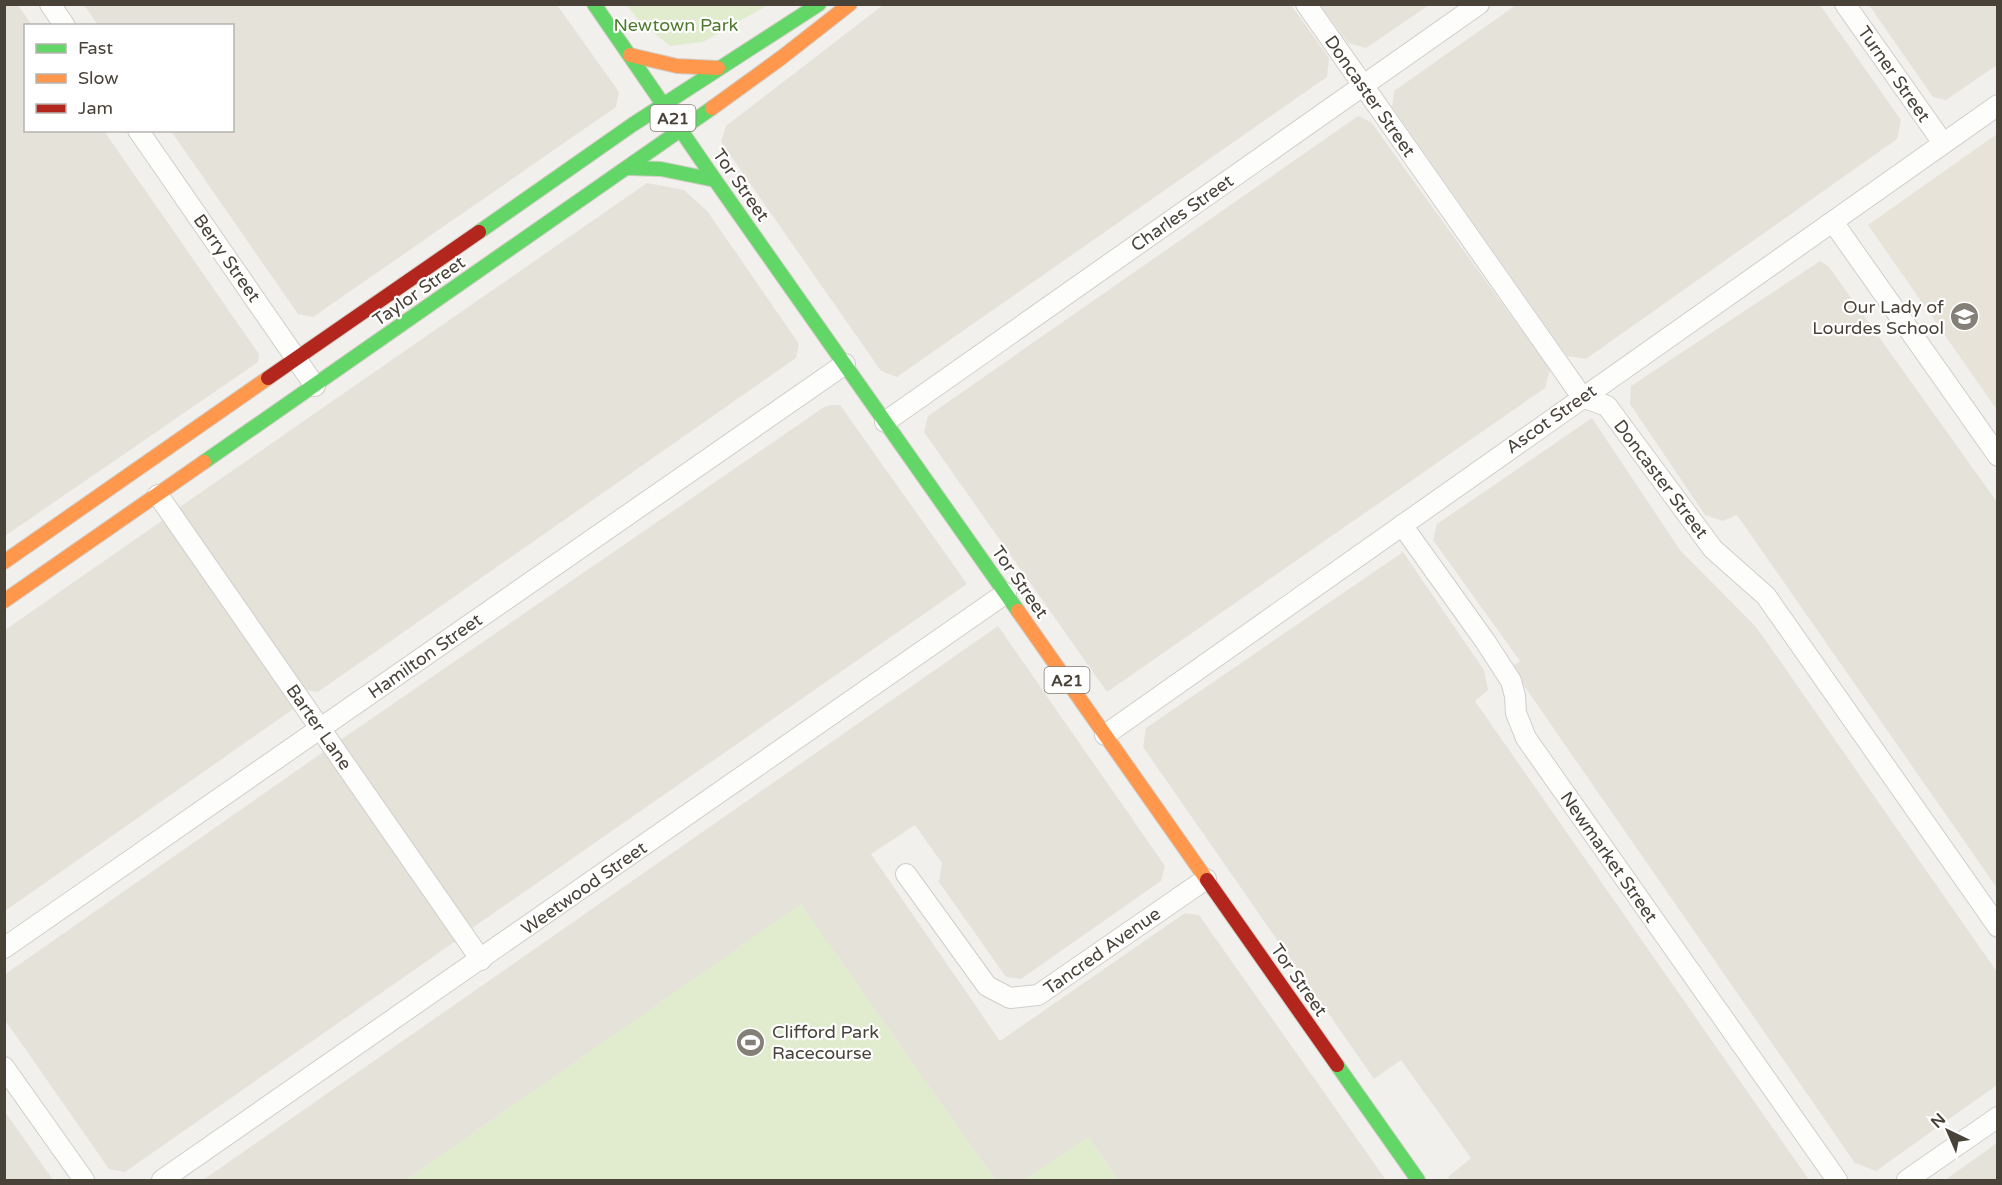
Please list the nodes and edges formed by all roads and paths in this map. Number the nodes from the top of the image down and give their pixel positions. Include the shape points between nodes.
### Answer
1 (50, 4) edge
2 (594, 4) edge
3 (819, 4) edge
4 (850, 4) edge
5 (1306, 4) edge
6 (1479, 4) edge
7 (1845, 4) edge
8 (64, 24) edge
9 (630, 55) junction
10 (718, 68) junction
11 (1363, 85) junction
12 (664, 104) junction
13 (1998, 105) edge
14 (681, 130) junction
15 (139, 132) edge
16 (1943, 143) junction
17 (627, 168) junction
18 (715, 180) junction
19 (1833, 222) junction
20 (297, 359) junction
21 (845, 364) junction
22 (315, 386) junction
23 (1582, 397) junction
24 (885, 422) junction
25 (1998, 456) edge
26 (158, 495) junction
27 (1402, 525) junction
28 (4, 562) edge
29 (1006, 593) junction
30 (4, 601) edge
31 (320, 728) junction
32 (1105, 735) junction
33 (906, 874) dead end
34 (1206, 879) junction
35 (1998, 927) edge
36 (4, 948) edge
37 (481, 960) junction
38 (4, 1067) edge
39 (1998, 1117) edge
40 (84, 1180) edge
41 (162, 1180) edge
42 (1418, 1180) edge
43 (1837, 1180) edge
44 (1907, 1180) edge

1 - 8 street
2 - 9 main road, Tor Street / A21
3 - 10 main road, Taylor Street
4 - 14 main road, Taylor Street
5 - 11 street, Doncaster Street
6 - 11 street, Charles Street
7 - 16 street, Turner Street
9 - 10 main road via 677,66
9 - 12 main road, Tor Street / A21
10 - 12 main road, Taylor Street
11 - 23 street, Doncaster Street
11 - 24 street, Charles Street
12 - 14 main road, Tor Street / A21
12 - 20 main road, Taylor Street
13 - 16 street, Ascot Street
14 - 17 main road, Taylor Street
14 - 18 main road, Tor Street / A21
15 - 20 street, Berry Street
16 - 19 street, Ascot Street
17 - 18 main road
17 - 22 main road, Taylor Street
18 - 21 main road, Tor Street / A21
19 - 23 street, Ascot Street
19 - 25 street
20 - 22 street, Berry Street
20 - 28 main road, Taylor Street
21 - 24 main road, Tor Street / A21
21 - 31 street, Hamilton Street
22 - 26 main road, Taylor Street
23 - 27 street, Ascot Street
23 - 35 street, Doncaster Street via 1607,406 1713,549 1766,596
24 - 29 main road, Tor Street / A21
26 - 30 main road, Taylor Street
26 - 31 street, Barter Lane
27 - 32 street, Ascot Street
27 - 43 street, Newmarket Street via 1511,681 1516,713 1526,738
29 - 32 main road, Tor Street / A21
29 - 37 street, Weetwood Street
31 - 36 street, Hamilton Street
31 - 37 street, Barter Lane
32 - 34 main road, Tor Street / A21
33 - 34 street, Tancred Avenue via 987,986 1010,998 1038,995
34 - 42 main road, Tor Street / A21
37 - 41 street, Weetwood Street
38 - 40 street
39 - 44 street

